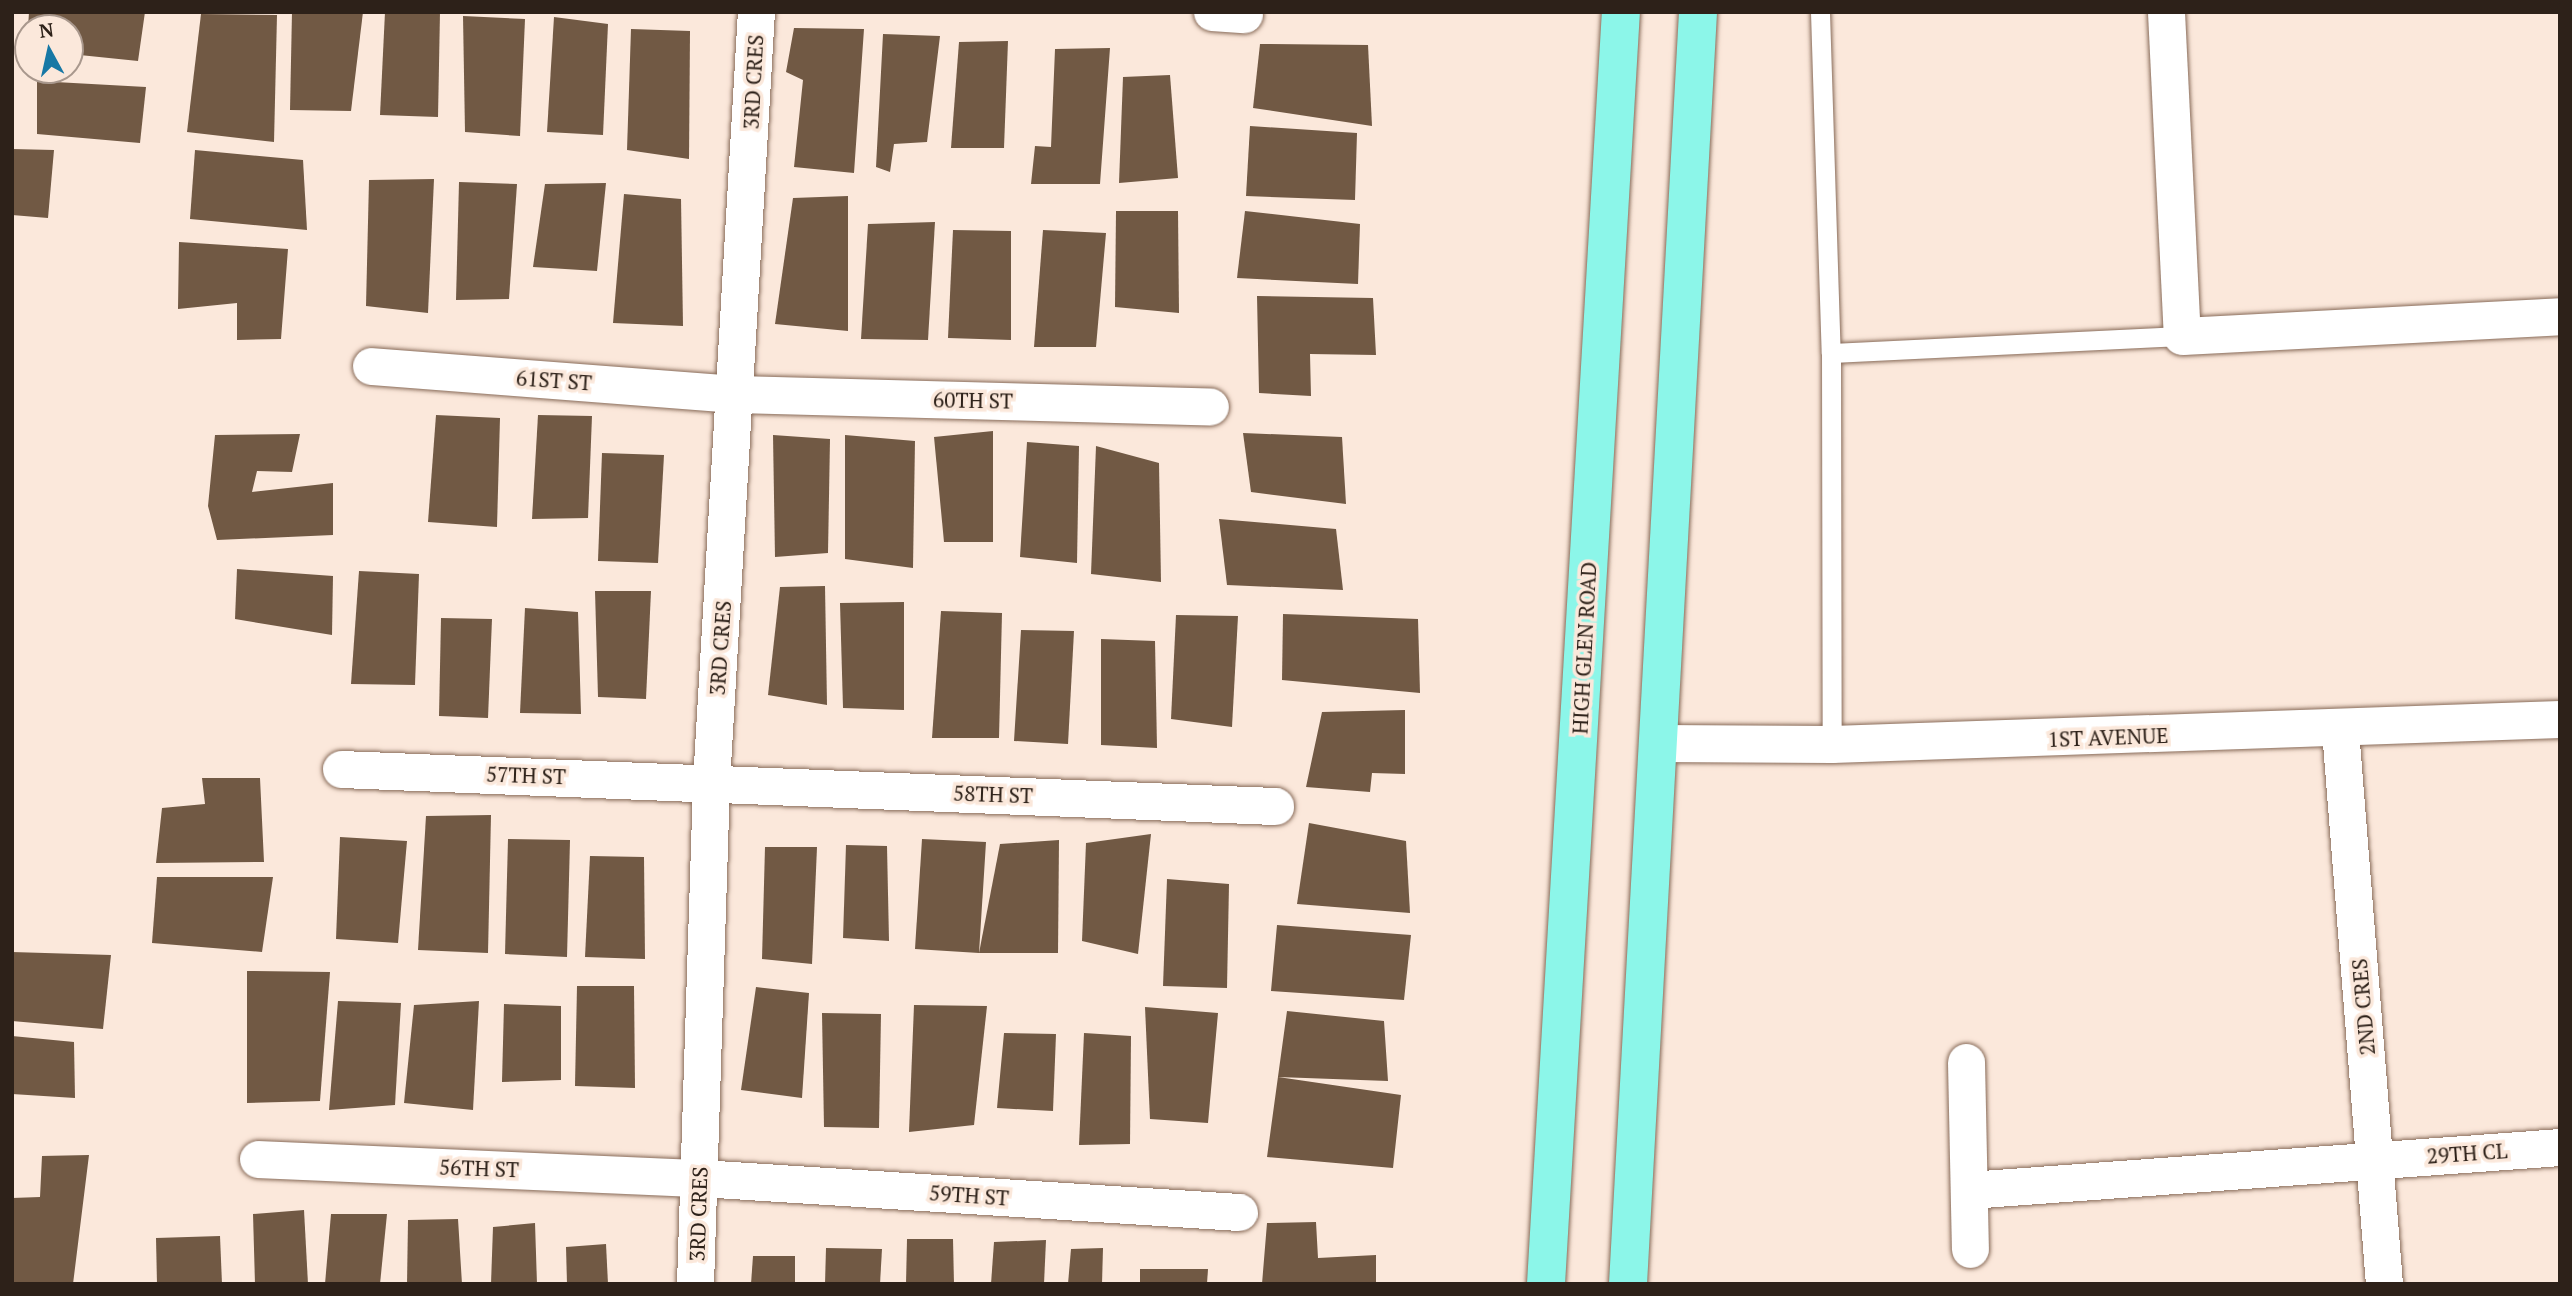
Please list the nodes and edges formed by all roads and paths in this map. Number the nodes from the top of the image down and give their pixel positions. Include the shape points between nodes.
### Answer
1 (756, 12) edge
2 (1621, 12) edge
3 (1698, 12) edge
4 (1821, 12) edge
5 (2166, 12) edge
6 (2560, 316) edge
7 (2182, 336) junction
8 (1831, 353) junction
9 (371, 366) dead end
10 (736, 394) junction
11 (1210, 406) dead end
12 (2560, 719) edge
13 (2340, 730) junction
14 (1657, 743) junction
15 (1832, 744) junction
16 (341, 769) dead end
17 (711, 782) junction
18 (1275, 806) dead end
19 (1966, 1062) dead end
20 (2560, 1147) edge
21 (258, 1159) dead end
22 (2375, 1160) junction
23 (700, 1178) junction
24 (1969, 1190) junction
25 (1239, 1212) dead end
26 (1970, 1249) dead end
27 (695, 1284) edge
28 (1546, 1284) edge
29 (1628, 1284) edge
30 (2384, 1284) edge

1 - 10 street, 3RD CRES
2 - 28 main road, HIGH GLEN ROAD
3 - 14 main road
4 - 8 lane
5 - 7 street
6 - 7 street
7 - 8 lane
8 - 15 lane
9 - 10 street, 61ST ST
10 - 11 street, 60TH ST
10 - 17 street, 3RD CRES
12 - 13 street, 1ST AVENUE
13 - 15 street, 1ST AVENUE
13 - 22 street, 2ND CRES
14 - 15 street, 1ST AVENUE
14 - 29 main road
16 - 17 street, 57TH ST
17 - 18 street, 58TH ST
17 - 23 street, 3RD CRES
19 - 24 street
20 - 22 street, 29TH CL
21 - 23 street, 56TH ST
22 - 24 street, 29TH CL
22 - 30 street, 2ND CRES
23 - 25 street, 59TH ST
23 - 27 street, 3RD CRES
24 - 26 street

